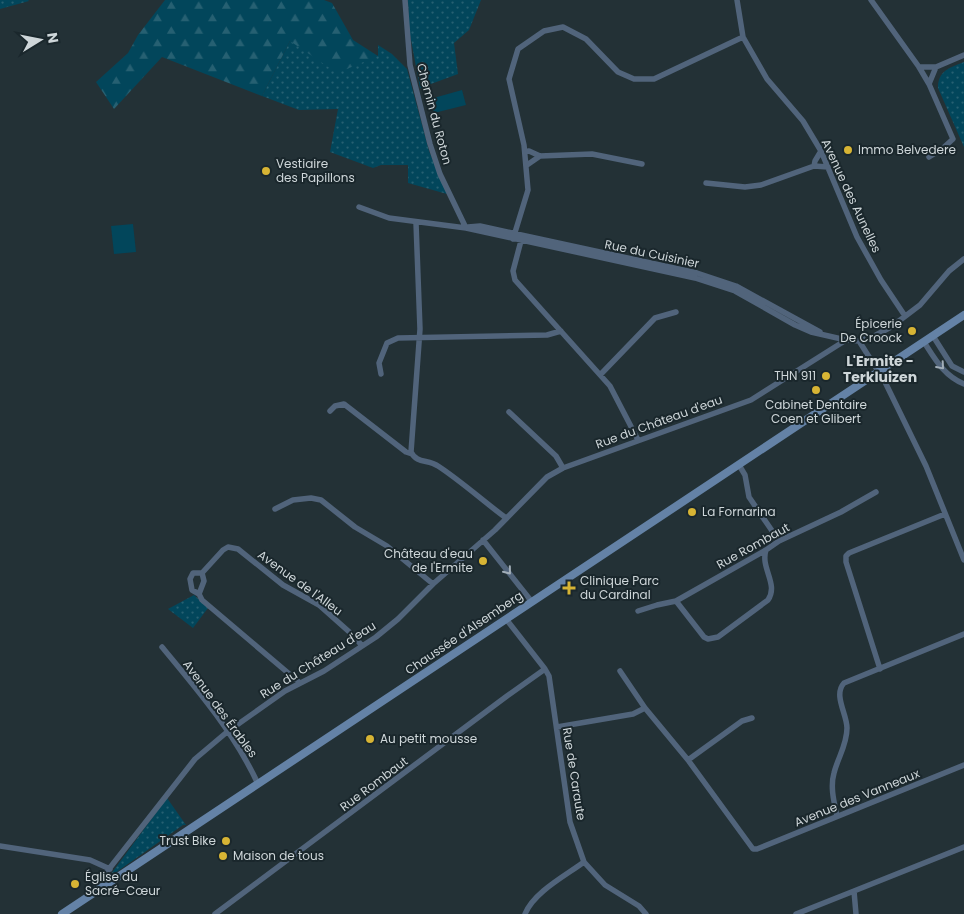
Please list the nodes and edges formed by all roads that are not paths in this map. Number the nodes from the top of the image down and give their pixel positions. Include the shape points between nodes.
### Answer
1 (405, 0) edge
2 (737, 0) edge
3 (871, 0) edge
4 (743, 36) junction
5 (964, 55) edge
6 (919, 67) junction
7 (936, 67) junction
8 (929, 84) junction
9 (821, 151) junction
10 (525, 152) junction
11 (540, 156) junction
12 (929, 157) dead end
13 (642, 164) dead end
14 (527, 166) junction
15 (814, 166) junction
16 (828, 167) junction
17 (706, 184) dead end
18 (359, 208) dead end
19 (416, 223) junction
20 (466, 228) junction
21 (514, 236) junction
22 (522, 238) junction
23 (964, 259) edge
24 (676, 312) dead end
25 (905, 316) junction
26 (964, 316) edge
27 (561, 331) junction
28 (933, 336) junction
29 (420, 339) junction
30 (846, 340) junction
31 (859, 341) junction
32 (924, 342) junction
33 (880, 372) junction
34 (964, 372) edge
35 (381, 374) dead end
36 (601, 374) junction
37 (964, 384) edge
38 (330, 411) dead end
39 (509, 412) dead end
40 (638, 440) junction
41 (412, 451) junction
42 (739, 465) junction
43 (563, 468) junction
44 (876, 492) dead end
45 (274, 509) dead end
46 (945, 514) junction
47 (506, 518) junction
48 (483, 540) junction
49 (779, 541) junction
50 (766, 550) junction
51 (964, 560) edge
52 (202, 573) junction
53 (433, 584) junction
54 (199, 594) junction
55 (676, 601) junction
56 (532, 602) junction
57 (638, 611) dead end
58 (506, 619) junction
59 (964, 634) edge
60 (362, 646) junction
61 (162, 647) dead end
62 (545, 669) junction
63 (880, 669) junction
64 (620, 671) dead end
65 (300, 683) junction
66 (645, 708) junction
67 (752, 718) dead end
68 (557, 727) junction
69 (227, 732) junction
70 (688, 760) junction
71 (964, 765) edge
72 (258, 784) junction
73 (837, 816) junction
74 (0, 846) edge
75 (964, 847) edge
76 (584, 862) junction
77 (110, 869) junction
78 (854, 891) junction
79 (95, 893) junction
80 (62, 914) edge
81 (215, 914) edge
82 (525, 914) edge
83 (646, 914) edge
84 (796, 914) edge
85 (856, 914) edge

1 - 20 street, Chemin du Roton via 410,65 430,144 440,174
2 - 4 street, Avenue des Aunelles
3 - 6 street
4 - 9 street, Avenue des Aunelles via 767,79 803,121
4 - 10 street via 654,79 634,79 618,72 586,39 564,27 544,31 518,49 509,79
5 - 7 street
6 - 7 street
6 - 8 street
7 - 8 street
8 - 12 street via 953,139
9 - 15 street
9 - 16 street, Avenue des Aunelles
10 - 11 street
10 - 14 street
11 - 13 street via 592,154
11 - 14 street
14 - 21 street via 528,190
15 - 16 street
15 - 17 street via 762,185
16 - 25 street, Avenue des Aunelles via 857,237
18 - 19 street, Rue du Cuisinier
19 - 20 street, Rue du Cuisinier
19 - 29 street
20 - 21 street, Rue du Cuisinier
21 - 22 street, Rue du Cuisinier
22 - 27 street via 513,270 515,280
22 - 30 street, Rue du Cuisinier via 697,273 743,289 822,333
23 - 25 street via 950,270 920,305
24 - 36 street via 655,318
25 - 31 street via 891,327
26 - 28 main road, Chaussée d'Alsemberg
27 - 29 street via 547,335
27 - 36 street
28 - 32 main road, Chaussée d'Alsemberg
28 - 34 street via 952,366
29 - 35 street via 398,338 387,343 379,363
29 - 41 street
30 - 31 street, Rue du Cuisinier
30 - 40 street, Rue du Château d'eau via 751,400
31 - 33 street
32 - 33 main road, Chaussée d'Alsemberg
32 -> 37 street via 938,365 953,380
33 - 42 main road, Chaussée d'Alsemberg
33 - 46 street via 926,466
36 - 40 street
38 - 41 street via 344,404 406,452
39 - 43 street via 556,456
40 - 43 street, Rue du Château d'eau
41 - 47 street via 419,461 437,465
42 - 49 street via 745,475 749,497
42 - 56 main road, Chaussée d'Alsemberg
43 - 47 street, Rue du Château d'eau via 547,477
44 - 49 street, Rue Rombaut
45 - 53 street via 293,500 321,500 355,527 387,546
46 - 51 street
46 - 63 street via 846,556
47 - 48 street, Rue du Château d'eau
48 - 53 street, Rue du Château d'eau
48 -> 56 street
49 - 50 street, Rue Rombaut
50 - 55 street, Rue Rombaut
50 - 55 street via 764,557 772,584 771,596 718,637 704,637
52 - 54 street via 204,581
52 - 54 street, Avenue de l'Alleu via 193,573 190,579 192,590
52 - 60 street, Avenue de l'Alleu via 223,550 228,547 238,549 283,585 319,605
53 - 60 street, Rue du Château d'eau via 398,619
54 - 65 street, Avenue de l'Alleu via 202,600
55 - 57 street, Rue Rombaut
56 - 58 main road, Chaussée d'Alsemberg
58 - 62 street, Rue de Caraute
58 - 72 main road, Chaussée d'Alsemberg
59 - 63 street
60 - 65 street, Rue du Château d'eau
61 - 69 street, Avenue des Érables
62 - 68 street, Rue de Caraute
62 - 81 street, Rue Rombaut
63 - 73 street via 844,684 839,690 848,729 844,750 834,773 833,798
64 - 66 street
65 - 69 street, Rue du Château d'eau
66 - 68 street via 633,714
66 - 70 street
67 - 70 street via 742,721
68 - 76 street, Rue de Caraute via 570,822
69 - 72 street, Avenue des Érables
69 - 77 street, Rue du Château d'eau via 184,771
70 - 73 street, Avenue des Vanneaux via 750,846 757,849
71 - 73 street, Avenue des Vanneaux
72 - 79 main road, Chaussée d'Alsemberg
74 - 77 street via 90,860
75 - 78 street
76 - 82 street via 537,896
76 - 83 street, Rue de Caraute via 605,885
77 - 79 street, Rue du Château d'eau via 98,883
78 - 84 street
78 - 85 street
79 - 80 main road, Chaussée d'Alsemberg

